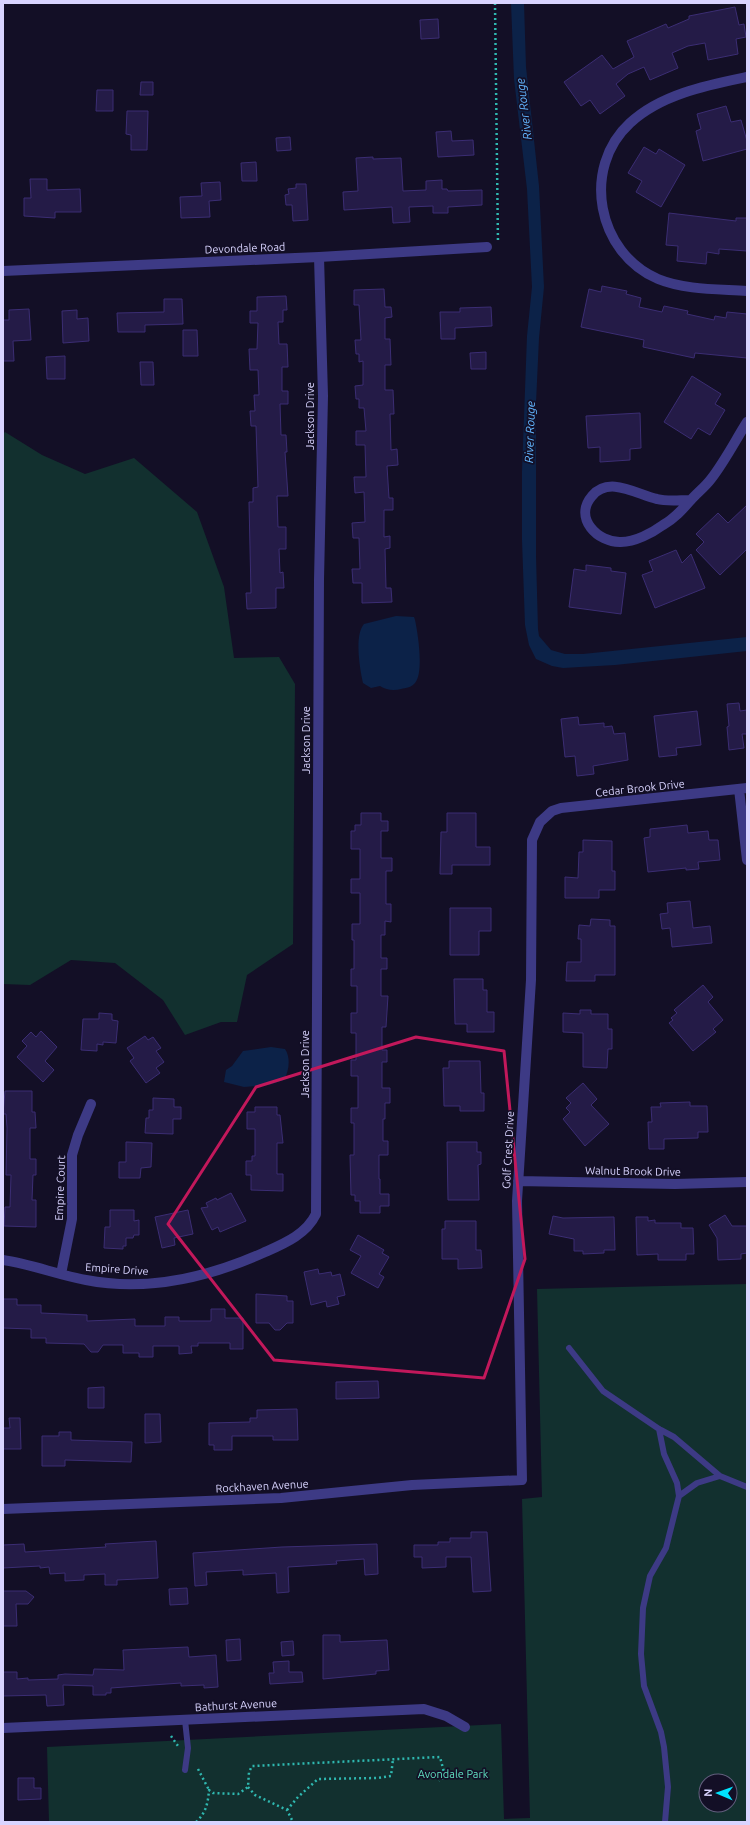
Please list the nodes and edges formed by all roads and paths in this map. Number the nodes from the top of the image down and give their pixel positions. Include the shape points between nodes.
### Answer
1 (495, 3) edge
2 (747, 77) edge
3 (487, 248) joint
4 (319, 257) junction
5 (3, 271) edge
6 (747, 291) edge
7 (747, 422) edge
8 (691, 500) junction
9 (743, 788) edge
10 (540, 822) joint
11 (747, 860) edge
12 (91, 1104) dead end
13 (518, 1181) junction
14 (747, 1182) edge
15 (312, 1222) joint
16 (3, 1260) edge
17 (61, 1274) junction
18 (569, 1348) dead end
19 (659, 1429) junction
20 (720, 1476) junction
21 (522, 1480) joint
22 (747, 1487) edge
23 (679, 1496) junction
24 (3, 1509) edge
25 (186, 1720) junction
26 (465, 1727) dead end
27 (3, 1728) edge
28 (393, 1759) junction
29 (198, 1769) dead end
30 (185, 1770) dead end
31 (439, 1780) dead end
32 (248, 1787) junction
33 (209, 1790) junction
34 (287, 1810) junction
35 (196, 1822) edge
36 (293, 1822) edge
37 (665, 1822) edge

1 - 3 path via 498,246
2 - 6 street via 690,92 657,105 630,122 610,150 601,179 600,196 606,225 627,259 641,270 673,284
3 - 4 street, Devondale Road
4 - 5 street, Devondale Road
4 - 15 street, Jackson Drive via 323,396 319,588 317,1206
7 - 8 street via 712,478
8 - 8 street via 677,516 664,525 623,542 603,540 589,527 586,516 592,496 606,488 626,488 658,500
9 - 10 street, Cedar Brook Drive via 561,808 552,811
9 - 11 street
10 - 13 street, Golf Crest Drive via 532,840 531,988
12 - 17 street, Empire Court via 72,1155 72,1218
13 - 14 street, Walnut Brook Drive via 675,1184
13 - 21 street, Golf Crest Drive
15 - 17 street, Empire Drive via 307,1229 240,1263 173,1282 135,1284 88,1280
16 - 17 street, Empire Drive
18 - 19 lane via 603,1391
19 - 20 lane via 674,1437
19 - 23 lane via 664,1454
20 - 22 lane
20 - 23 lane via 697,1483
21 - 24 street, Rockhaven Avenue via 412,1485 281,1498
23 - 37 lane via 666,1548 650,1576 643,1608 644,1686 661,1732 668,1787
25 - 26 street, Bathurst Avenue via 424,1709 446,1716
25 - 27 street, Bathurst Avenue
25 - 30 lane via 188,1748
28 - 31 path via 440,1757 445,1776
28 - 32 path via 252,1766
28 - 34 path via 391,1776 318,1779
29 - 33 path
32 - 33 path via 238,1794 213,1794
32 - 34 path via 255,1795
33 - 35 path via 207,1804
34 - 36 path

